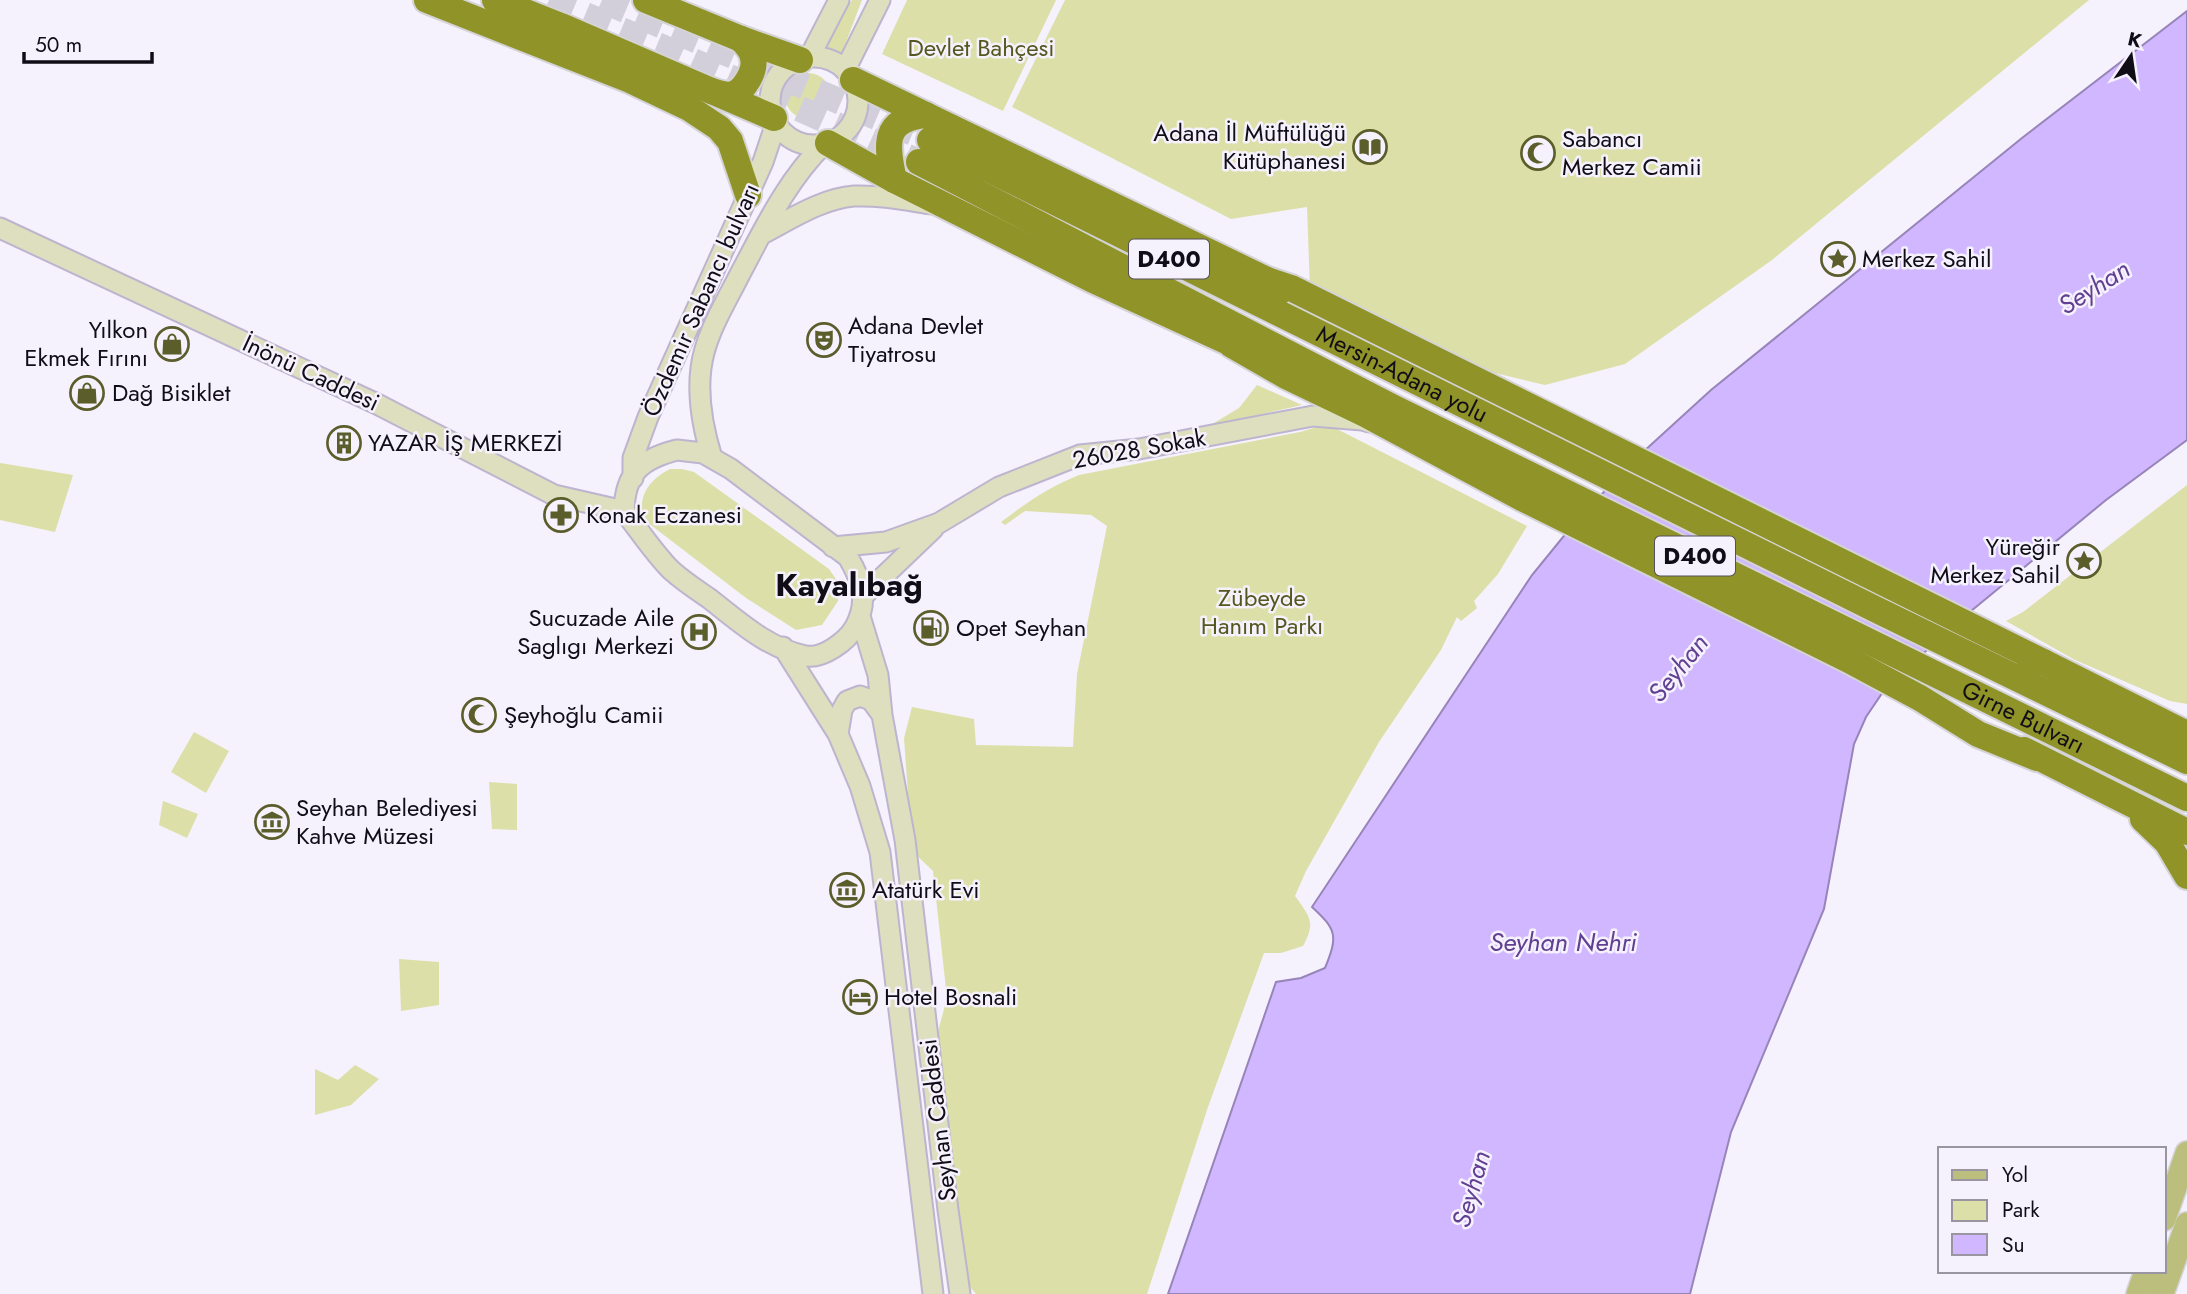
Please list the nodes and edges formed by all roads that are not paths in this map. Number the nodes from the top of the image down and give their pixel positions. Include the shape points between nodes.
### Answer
1 (427, 0) edge
2 (495, 0) edge
3 (646, 0) edge
4 (839, 0) edge
5 (880, 0) edge
6 (741, 39) junction
7 (550, 48) junction
8 (804, 59) junction
9 (849, 75) junction
10 (704, 90) junction
11 (775, 121) junction
12 (925, 139) junction
13 (826, 144) junction
14 (894, 180) junction
15 (748, 195) junction
16 (946, 206) junction
17 (0, 228) edge
18 (762, 233) junction
19 (1267, 280) junction
20 (1232, 345) junction
21 (1408, 378) junction
22 (1392, 407) junction
23 (1415, 442) junction
24 (712, 458) junction
25 (632, 478) junction
26 (1526, 486) junction
27 (624, 512) junction
28 (939, 523) junction
29 (833, 547) junction
30 (863, 596) junction
31 (1875, 609) junction
32 (860, 616) junction
33 (1860, 636) junction
34 (783, 647) junction
35 (2043, 662) junction
36 (2132, 705) junction
37 (882, 715) junction
38 (2187, 726) edge
39 (838, 734) junction
40 (2187, 734) edge
41 (2037, 758) junction
42 (2187, 761) edge
43 (2122, 798) junction
44 (2187, 798) edge
45 (2187, 832) edge
46 (2187, 876) edge
47 (2187, 1153) edge
48 (2166, 1213) edge
49 (2187, 1224) edge
50 (2145, 1273) edge
51 (933, 1294) edge
52 (960, 1294) edge
53 (2138, 1294) edge
54 (2162, 1294) edge

1 - 7 highway
2 - 10 highway
3 - 6 highway
4 - 8 main road
5 - 9 main road
6 - 8 highway
6 - 10 highway via 754,59 749,79 727,95
7 - 10 highway via 652,80
7 - 15 highway via 630,80 719,128 730,141
8 - 9 main road via 822,58
8 - 11 main road via 783,71 772,89
9 - 12 highway
9 - 13 main road via 858,98 855,117 845,133
10 - 11 highway
11 - 13 main road via 797,141
11 - 15 main road, Özdemir Sabancı bulvarı
12 - 14 highway via 907,117 899,122 887,153
12 - 19 highway via 1140,221
12 - 21 highway, Mersin-Adana yolu / D400
12 - 22 highway, Mersin-Adana yolu / D400
13 - 14 highway
13 - 18 main road, Özdemir Sabancı bulvarı via 795,178
14 - 16 highway
15 - 25 main road, Özdemir Sabancı bulvarı via 648,417 633,458
16 - 18 main road via 850,196 807,210
16 - 20 highway
17 - 27 main road, İnönü Caddesi via 377,404 554,495
18 - 24 main road, Özdemir Sabancı bulvarı via 714,324 701,367 702,428
19 - 21 highway via 1375,349
19 - 35 highway
20 - 22 highway via 1356,398
20 - 23 highway
21 - 31 highway, Mersin-Adana yolu / D400
22 - 26 highway, Mersin-Adana yolu / D400
23 - 26 highway
23 - 28 main road, 26028 Sokak via 1362,420 1313,416 1139,449 1080,455 999,487
24 - 25 main road via 677,450 655,456
24 - 29 main road
25 - 27 main road, Özdemir Sabancı bulvarı
26 - 33 highway, Mersin-Adana yolu / D400
26 - 41 highway via 1920,698 1978,734
27 - 34 main road via 670,569 761,639
28 - 29 main road, 26028 Sokak via 886,542
28 - 30 main road
29 - 30 main road via 848,557 860,578
30 - 32 main road
31 - 35 highway via 1899,607 1969,639
31 - 42 highway, Girne Bulvarı / D400
32 - 34 main road via 853,630 830,651 808,657
32 - 37 main road, Seyhan Caddesi via 878,675
33 - 41 highway via 1872,654
33 - 44 highway, Girne Bulvarı / D400
34 - 39 main road
35 - 36 highway
36 - 38 highway
36 - 40 highway
37 - 39 main road via 871,700 860,696 847,701
37 - 52 main road, Seyhan Caddesi via 905,840
39 - 51 main road via 880,852
41 - 43 highway
43 - 45 highway
43 - 46 highway via 2166,842
47 - 48 main road
49 - 54 main road
50 - 53 main road

